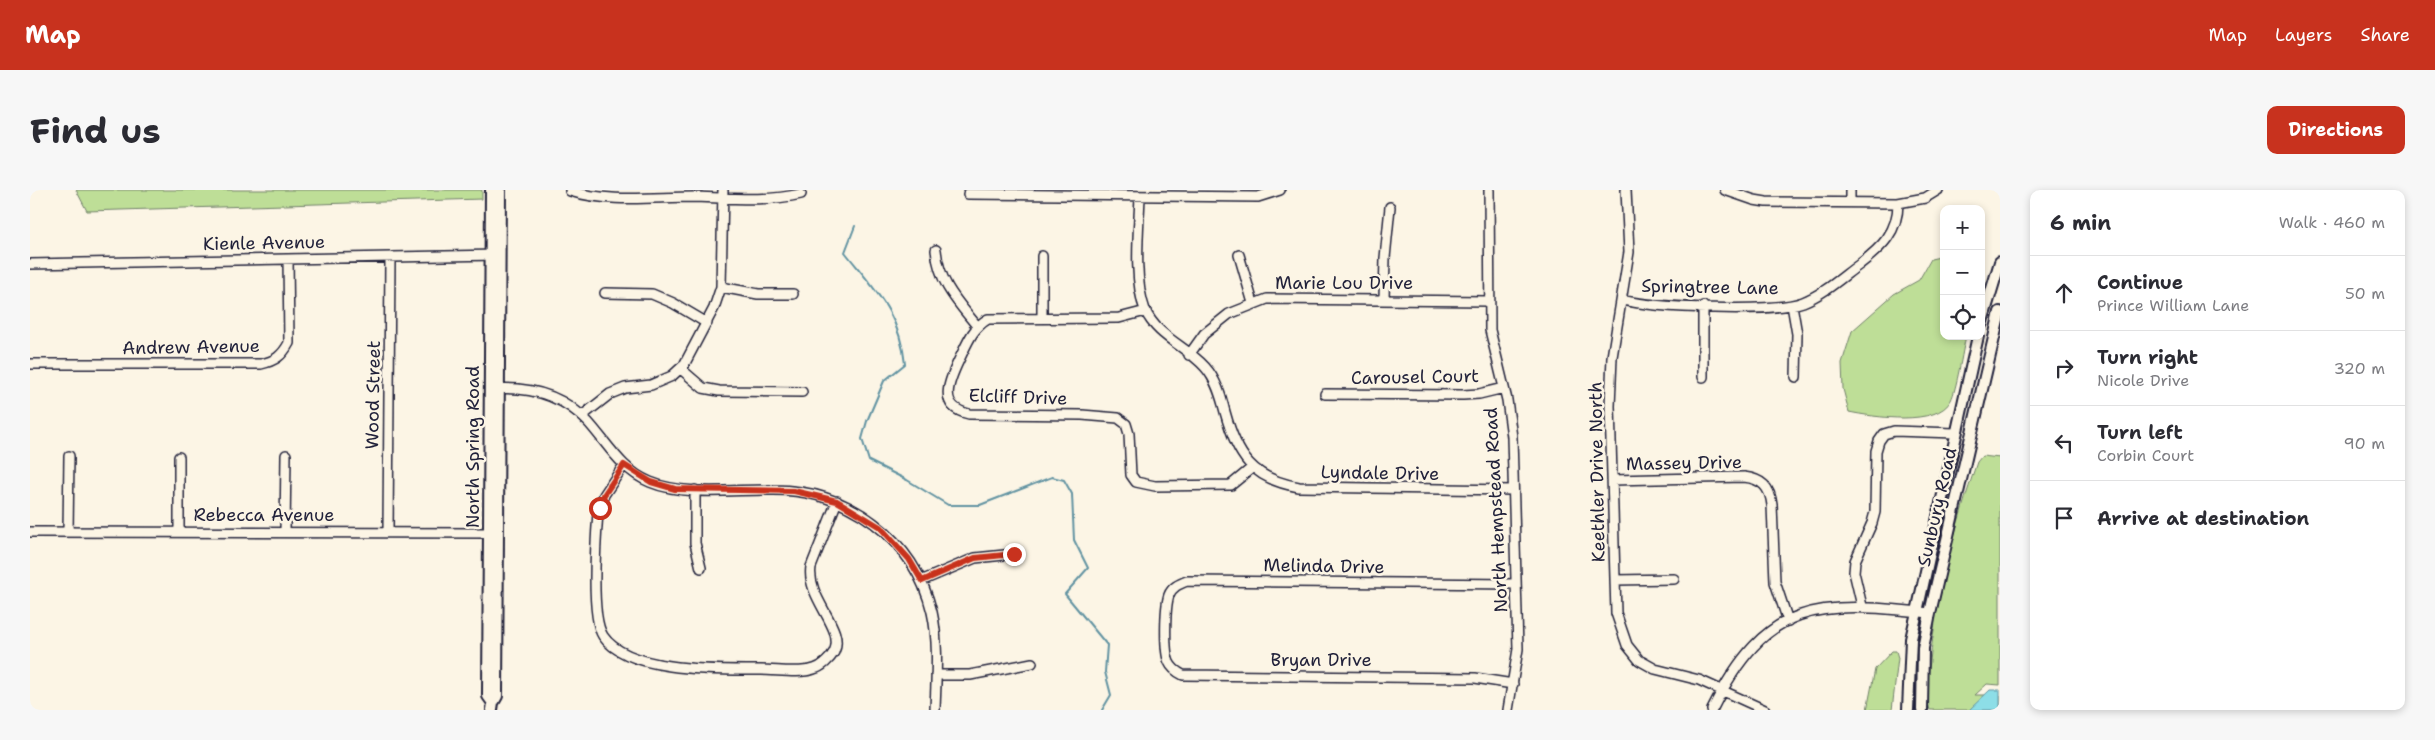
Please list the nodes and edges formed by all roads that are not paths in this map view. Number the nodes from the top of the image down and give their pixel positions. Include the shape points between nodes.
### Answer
1 (491, 190) edge
2 (500, 190) edge
3 (1280, 190) edge
4 (1489, 190) edge
5 (1626, 190) edge
6 (1725, 190) edge
7 (1850, 190) edge
8 (1938, 190) edge
9 (570, 191) edge
10 (1743, 193) edge
11 (723, 194) edge
12 (801, 194) dead end
13 (968, 194) dead end
14 (1140, 196) junction
15 (1850, 202) junction
16 (1898, 203) junction
17 (1390, 207) dead end
18 (936, 250) dead end
19 (495, 255) junction
20 (1239, 255) dead end
21 (1042, 256) dead end
22 (390, 258) junction
23 (288, 259) junction
24 (2000, 262) edge
25 (30, 264) edge
26 (721, 287) junction
27 (604, 293) dead end
28 (793, 294) dead end
29 (1384, 299) junction
30 (1622, 300) junction
31 (1489, 301) junction
32 (1253, 303) junction
33 (1792, 305) junction
34 (1703, 306) junction
35 (1146, 310) junction
36 (1985, 312) edge
37 (2000, 312) edge
38 (1042, 318) junction
39 (707, 322) junction
40 (977, 326) junction
41 (1977, 340) edge
42 (1189, 355) junction
43 (30, 364) edge
44 (681, 369) junction
45 (1703, 377) dead end
46 (1796, 377) dead end
47 (494, 388) junction
48 (1504, 388) junction
49 (802, 392) dead end
50 (1326, 394) dead end
51 (582, 416) junction
52 (1956, 433) junction
53 (286, 455) dead end
54 (69, 456) dead end
55 (179, 457) dead end
56 (624, 465) junction
57 (1252, 467) junction
58 (1612, 480) junction
59 (695, 490) junction
60 (1513, 490) junction
61 (837, 501) junction
62 (179, 531) junction
63 (30, 532) edge
64 (68, 532) junction
65 (285, 532) junction
66 (388, 532) junction
67 (493, 532) junction
68 (1014, 554) dead end
69 (701, 568) dead end
70 (1674, 579) dead end
71 (1616, 580) junction
72 (922, 581) junction
73 (1516, 584) junction
74 (1862, 606) junction
75 (1916, 612) junction
76 (1930, 613) junction
77 (1788, 621) junction
78 (1167, 627) joint
79 (1032, 663) dead end
80 (936, 675) junction
81 (1513, 684) junction
82 (1722, 690) junction
83 (493, 706) edge
84 (935, 710) edge
85 (1508, 710) edge
86 (1712, 710) edge
87 (1765, 710) edge
88 (1908, 710) edge
89 (1922, 710) edge

1 - 19 main road, North Spring Road
2 - 19 main road, North Spring Road
3 - 14 street via 1258,197
4 - 31 street, North Hempstead Road
5 - 30 street, Keethler Drive North via 1629,252
6 - 10 street
7 - 15 street
8 - 16 street via 1925,198
9 - 11 street via 612,197
10 - 15 street via 1766,202
11 - 12 street via 780,198
11 - 26 street
13 - 14 street
14 - 35 street via 1139,274
15 - 16 street
16 - 33 street, Springtree Lane via 1893,231 1879,248 1818,295
17 - 29 street
18 - 40 street via 945,286
19 - 22 street, Kienle Avenue
19 - 47 main road, North Spring Road
20 - 32 street
21 - 38 street
22 - 23 street, Kienle Avenue
22 - 66 street, Wood Street
23 - 25 street, Kienle Avenue
23 - 43 street, Andrew Avenue via 289,342 274,361 261,364
24 - 36 main road
26 - 28 street via 758,294
26 - 39 street
27 - 39 street via 652,294
29 - 31 street, Marie Lou Drive
29 - 32 street, Marie Lou Drive via 1292,298
30 - 34 street, Springtree Lane
30 - 58 street, Keethler Drive North via 1612,357
31 - 48 street, North Hempstead Road via 1492,343
32 - 42 street, Marie Lou Drive via 1229,314 1204,334
33 - 34 street, Springtree Lane
33 - 46 street via 1797,334
34 - 45 street
35 - 38 street via 1119,318
35 - 42 street via 1156,329
37 - 76 main road, Sunbury Road
38 - 40 street via 988,319
39 - 44 street
40 - 57 street, Elcliff Drive via 947,390 949,400 961,412 1118,418 1126,424 1129,434 1131,475 1136,482 1155,486 1230,486
41 - 52 main road, Sunbury Road
42 - 57 street via 1213,378 1234,442
44 - 49 street via 703,388
44 - 51 street via 651,385 625,388 610,394
47 - 51 street via 525,388 548,394
47 - 67 main road, North Spring Road
48 - 50 street, Carousel Court via 1463,395
48 - 60 street, North Hempstead Road via 1510,417
51 - 56 street
52 - 74 street via 1894,430 1879,440 1875,512 1854,561
52 - 75 main road, Sunbury Road
53 - 65 street
54 - 64 street
55 - 62 street
56 - 59 street via 651,482 675,489
56 - 61 street via 604,495 598,512 598,625 611,645 632,656 686,669 803,671 823,665 834,651 836,638 810,577
57 - 60 street, Lyndale Drive via 1285,485 1300,487
58 - 71 street, Keethler Drive North
58 - 77 street, Massey Drive via 1744,477 1764,483 1772,505 1775,582
59 - 61 street via 794,491
59 - 69 street via 694,543
60 - 73 street, North Hempstead Road
61 - 72 street via 880,527 909,559
62 - 64 street, Rebecca Avenue
62 - 65 street, Rebecca Avenue
63 - 64 street, Rebecca Avenue
65 - 66 street, Rebecca Avenue
66 - 67 street, Rebecca Avenue
67 - 83 main road, North Spring Road via 497,696
68 - 72 street via 975,558
70 - 71 street
71 - 82 street, Keethler Drive North via 1616,613 1627,645 1639,660 1655,669 1699,680
72 - 80 street via 935,630
73 - 78 street, Melinda Drive via 1187,581 1174,587 1169,595
73 - 81 street, North Hempstead Road via 1518,649
74 - 75 street
74 - 77 street via 1820,609
75 - 76 street
75 - 88 main road, Sunbury Road via 1911,639
76 - 89 main road, Sunbury Road via 1924,648
77 - 82 street via 1751,648
78 - 81 street, Bryan Drive via 1169,664 1183,675 1475,678
79 - 80 street via 970,675
80 - 84 street
81 - 85 street, North Hempstead Road
82 - 86 street
82 - 87 street, Keethler Drive North

